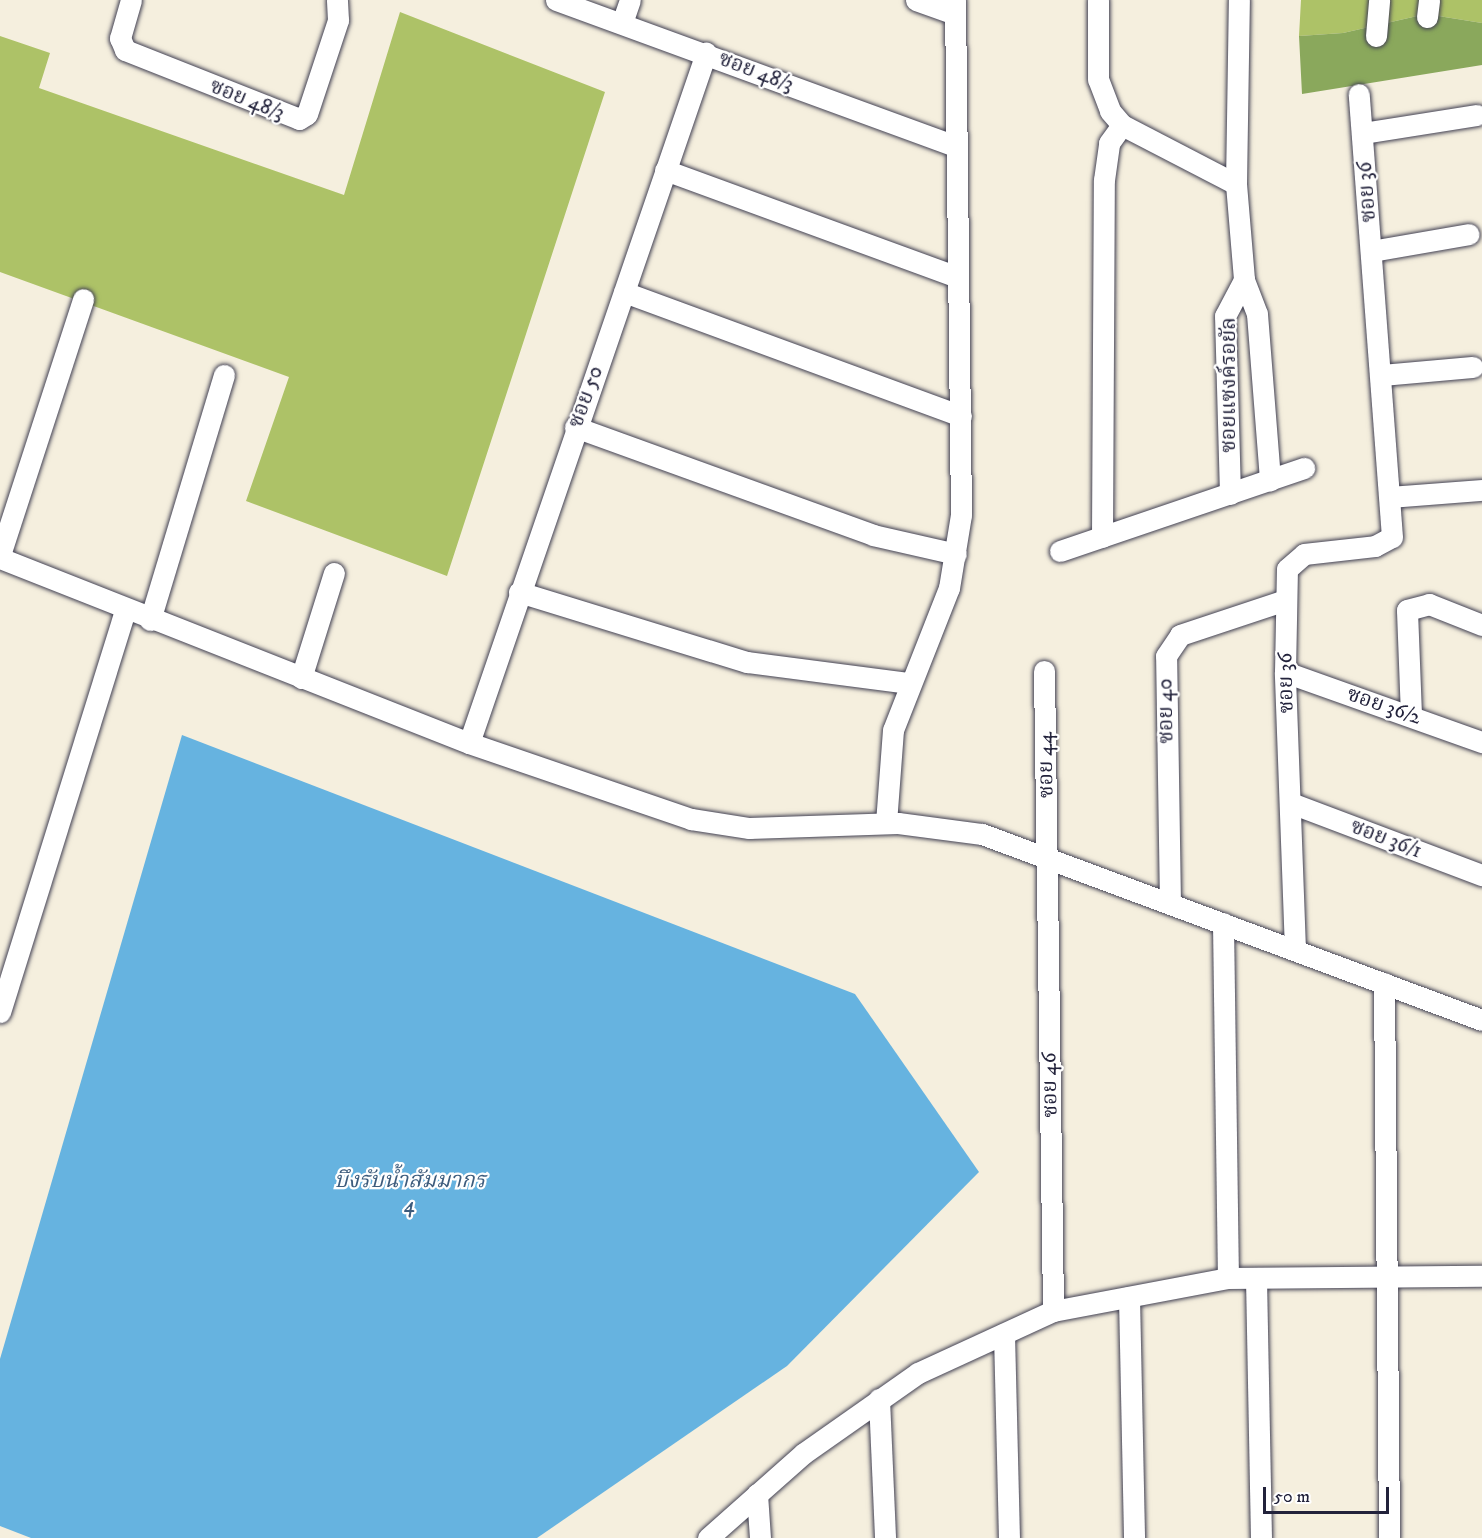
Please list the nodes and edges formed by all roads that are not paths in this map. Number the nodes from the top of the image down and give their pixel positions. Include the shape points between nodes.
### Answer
1 (130, 0) edge
2 (337, 0) edge
3 (556, 0) edge
4 (630, 0) edge
5 (916, 0) edge
6 (1098, 0) edge
7 (1239, 0) edge
8 (1379, 0) edge
9 (955, 7) edge
10 (622, 23) junction
11 (1376, 36) dead end
12 (706, 53) junction
13 (1359, 94) dead end
14 (1477, 115) dead end
15 (1122, 125) junction
16 (1363, 133) junction
17 (954, 146) junction
18 (665, 170) junction
19 (1236, 184) junction
20 (1469, 234) dead end
21 (1371, 251) junction
22 (957, 277) junction
23 (1244, 280) junction
24 (624, 292) junction
25 (83, 299) dead end
26 (1473, 367) dead end
27 (224, 375) dead end
28 (1381, 375) junction
29 (961, 416) junction
30 (575, 427) junction
31 (1304, 468) dead end
32 (1270, 480) junction
33 (1482, 490) edge
34 (1230, 494) junction
35 (1390, 497) junction
36 (1102, 537) junction
37 (1060, 551) dead end
38 (956, 554) junction
39 (0, 556) edge
40 (334, 573) dead end
41 (519, 592) junction
42 (1285, 600) junction
43 (125, 611) junction
44 (150, 620) junction
45 (1482, 625) edge
46 (1044, 671) dead end
47 (1285, 672) junction
48 (301, 678) junction
49 (909, 683) junction
50 (1411, 715) junction
51 (1482, 742) edge
52 (470, 743) junction
53 (1291, 803) junction
54 (886, 823) junction
55 (1047, 860) junction
56 (1482, 874) edge
57 (1170, 904) junction
58 (1223, 923) junction
59 (1295, 950) junction
60 (6, 974) edge
61 (1384, 983) junction
62 (0, 1012) edge
63 (1482, 1020) edge
64 (1482, 1276) edge
65 (1388, 1277) junction
66 (1228, 1278) junction
67 (1256, 1278) junction
68 (1129, 1297) junction
69 (1053, 1311) junction
70 (1004, 1334) junction
71 (879, 1399) junction
72 (758, 1494) junction
73 (708, 1538) edge
74 (760, 1538) edge
75 (885, 1538) edge
76 (1009, 1538) edge
77 (1134, 1538) edge
78 (1261, 1538) edge
79 (1389, 1538) edge

1 - 2 street, ซอย 48/3 via 120,38 125,50 299,119 307,114 334,31
3 - 10 street, ซอย 48/3
4 - 10 street
5 - 9 street
6 - 15 street via 1098,79
7 - 19 street, ซอยแซงค์รอยัล
8 - 11 street
9 - 17 street
10 - 12 street, ซอย 48/3
12 - 17 street, ซอย 48/3
12 - 18 street, ซอย 50
13 - 16 street, ซอย 36
14 - 16 street, ซอย 36
15 - 19 street
15 - 36 street via 1109,143 1104,180
16 - 21 street, ซอย 36
17 - 22 street
18 - 22 street
18 - 24 street, ซอย 50
19 - 23 street, ซอยแซงค์รอยัล
20 - 21 street, ซอย 36
21 - 28 street, ซอย 36
22 - 29 street
23 - 32 street, ซอยแซงค์รอยัล via 1257,314
23 - 34 street, ซอยแซงค์รอยัล via 1225,316
24 - 29 street
24 - 30 street, ซอย 50
25 - 39 street
26 - 28 street
27 - 44 street
28 - 35 street, ซอย 36
29 - 38 street
30 - 38 street via 873,535
30 - 41 street, ซอย 50
31 - 32 street
32 - 34 street
33 - 35 street
34 - 36 street
35 - 42 street, ซอย 36 via 1392,537 1375,546 1304,554 1293,560 1287,569
36 - 37 street
38 - 49 street via 949,588
39 - 43 street
40 - 48 street
41 - 49 street via 747,662
41 - 52 street, ซอย 50
42 - 47 street, ซอย 36
42 - 57 street, ซอย 40 via 1180,635 1166,656
43 - 44 street
43 - 60 street
44 - 48 street
45 - 50 street via 1429,604 1407,610
46 - 55 street, ซอย 44
47 - 50 street, ซอย 36/2
47 - 53 street, ซอย 36
48 - 52 street
49 - 54 street via 889,754
50 - 51 street, ซอย 36/2
52 - 54 street via 716,825
53 - 56 street, ซอย 36/1
53 - 59 street, ซอย 36
54 - 55 street via 982,834
55 - 57 street
55 - 69 street, ซอย 46
57 - 58 street
58 - 59 street
58 - 66 street
59 - 61 street
60 - 62 street
61 - 63 street
61 - 65 street
64 - 65 street
65 - 67 street
65 - 79 street
66 - 67 street
66 - 68 street
67 - 78 street
68 - 69 street
68 - 77 street
69 - 70 street
70 - 71 street via 949,1355
70 - 76 street
71 - 72 street
71 - 75 street
72 - 73 street
72 - 74 street

